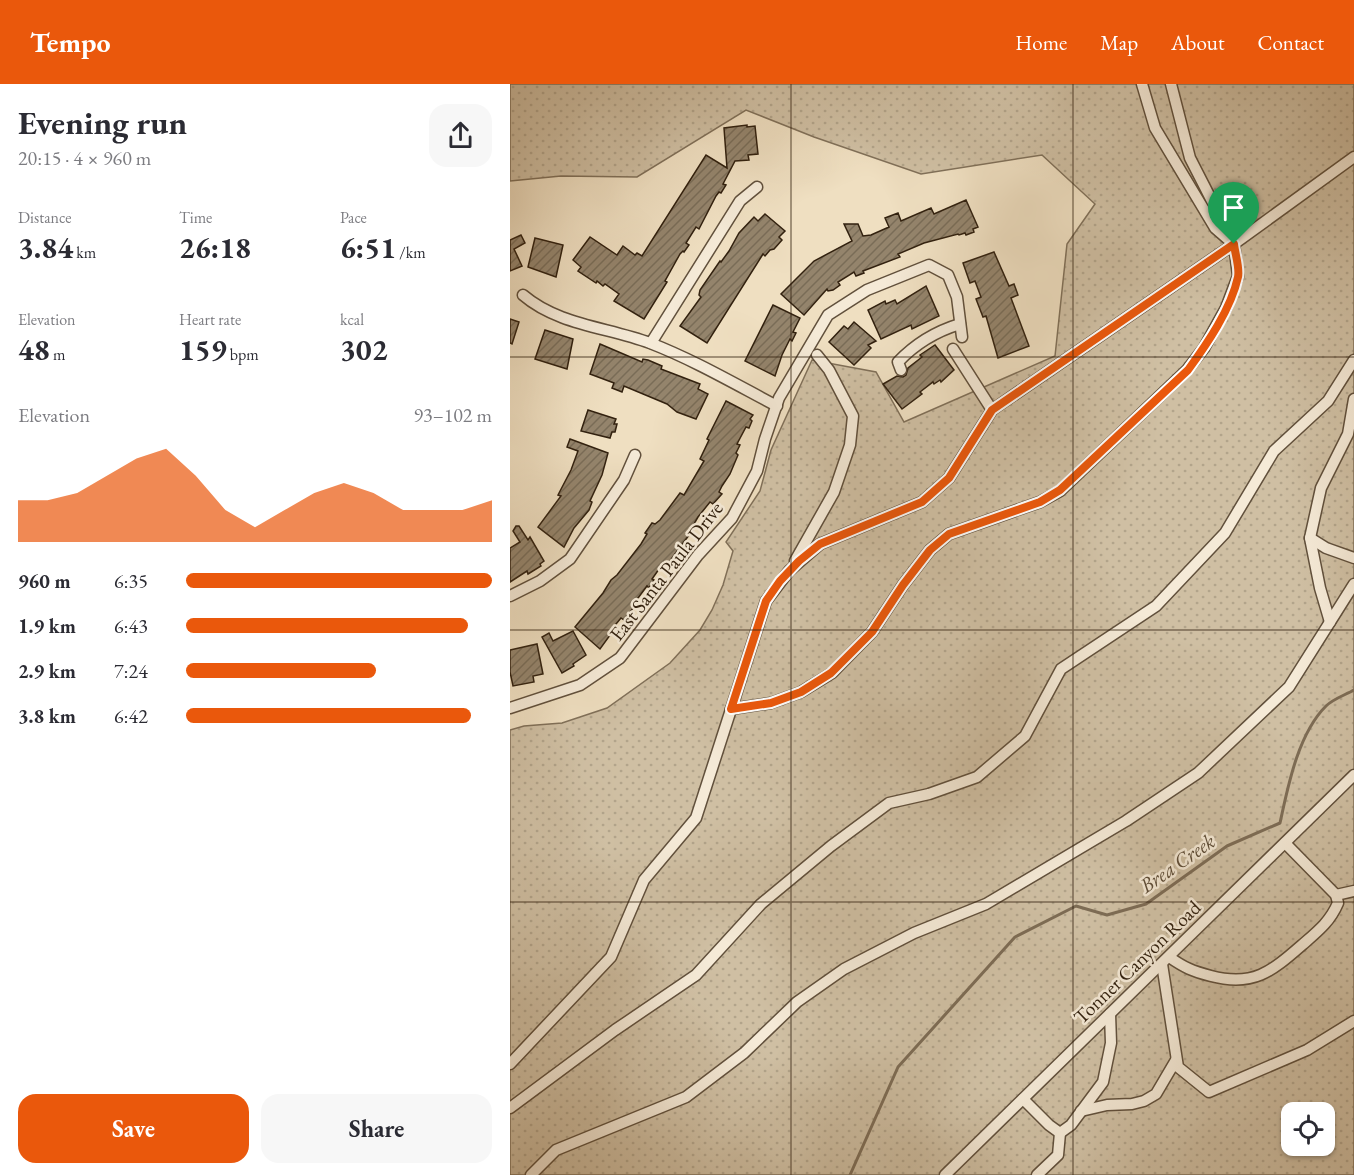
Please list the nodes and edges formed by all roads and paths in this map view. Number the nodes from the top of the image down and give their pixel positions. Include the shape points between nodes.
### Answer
1 (1142, 84) edge
2 (1171, 84) edge
3 (1354, 157) edge
4 (757, 187) dead end
5 (1234, 244) junction
6 (523, 295) dead end
7 (960, 324) junction
8 (962, 337) dead end
9 (651, 343) junction
10 (953, 349) dead end
11 (817, 355) dead end
12 (1354, 360) edge
13 (901, 370) dead end
14 (1354, 399) edge
15 (777, 406) junction
16 (992, 410) junction
17 (635, 455) dead end
18 (1310, 538) junction
19 (1354, 558) edge
20 (789, 571) junction
21 (1354, 584) edge
22 (510, 597) edge
23 (1330, 622) junction
24 (510, 708) edge
25 (731, 709) junction
26 (1354, 776) edge
27 (1285, 843) junction
28 (1354, 891) edge
29 (1336, 895) junction
30 (1165, 961) junction
31 (1110, 1014) junction
32 (1354, 1021) edge
33 (1176, 1060) junction
34 (510, 1064) edge
35 (1023, 1098) junction
36 (510, 1108) edge
37 (1082, 1111) junction
38 (1060, 1133) junction
39 (531, 1175) edge
40 (945, 1175) edge
41 (1037, 1175) edge

1 - 5 street via 1155,128 1215,228
2 - 5 street via 1190,158
3 - 5 street
4 - 9 street via 740,201
5 - 16 street
5 - 25 street via 1238,276 1204,348 1188,370 1068,484 1040,502 949,534 930,550 872,632 831,673 801,692 771,703
6 - 9 street via 538,308
7 - 8 street, East Santa Paula Drive
7 - 13 street via 942,330 903,356 898,362
7 - 15 street, East Santa Paula Drive via 957,297 948,275 929,265 867,290 828,315
9 - 15 street
10 - 16 street
11 - 20 street via 830,370 853,416 850,445 834,492
12 - 36 street via 1328,401 1274,451 1225,533 1156,606 1061,669 1025,736 976,777 889,804 760,904 696,975
14 - 18 street via 1348,434 1321,488
15 - 24 street, East Santa Paula Drive via 757,471 732,518 691,563 620,658 580,685
16 - 20 street via 949,478 922,502 820,544
17 - 22 street via 624,480 570,559
18 - 19 street
18 - 23 street
20 - 25 street via 766,601
21 - 23 street
23 - 39 street via 1288,687 1198,772 986,904 914,933 844,969 797,1002 744,1053 686,1097 556,1150
25 - 34 street via 696,818 644,880 611,957
26 - 27 street, Tonner Canyon Road
27 - 29 street
27 - 30 street, Tonner Canyon Road
28 - 29 street
29 - 30 street via 1338,903 1326,924 1282,962 1246,981 1228,981
30 - 31 street, Tonner Canyon Road
30 - 33 street
31 - 35 street, Tonner Canyon Road
31 - 37 street via 1111,1043 1103,1082
32 - 33 street via 1306,1050 1209,1092 1178,1067
33 - 37 street via 1156,1094 1144,1101
35 - 38 street
35 - 40 street, Tonner Canyon Road
37 - 38 street
38 - 41 street via 1058,1155

